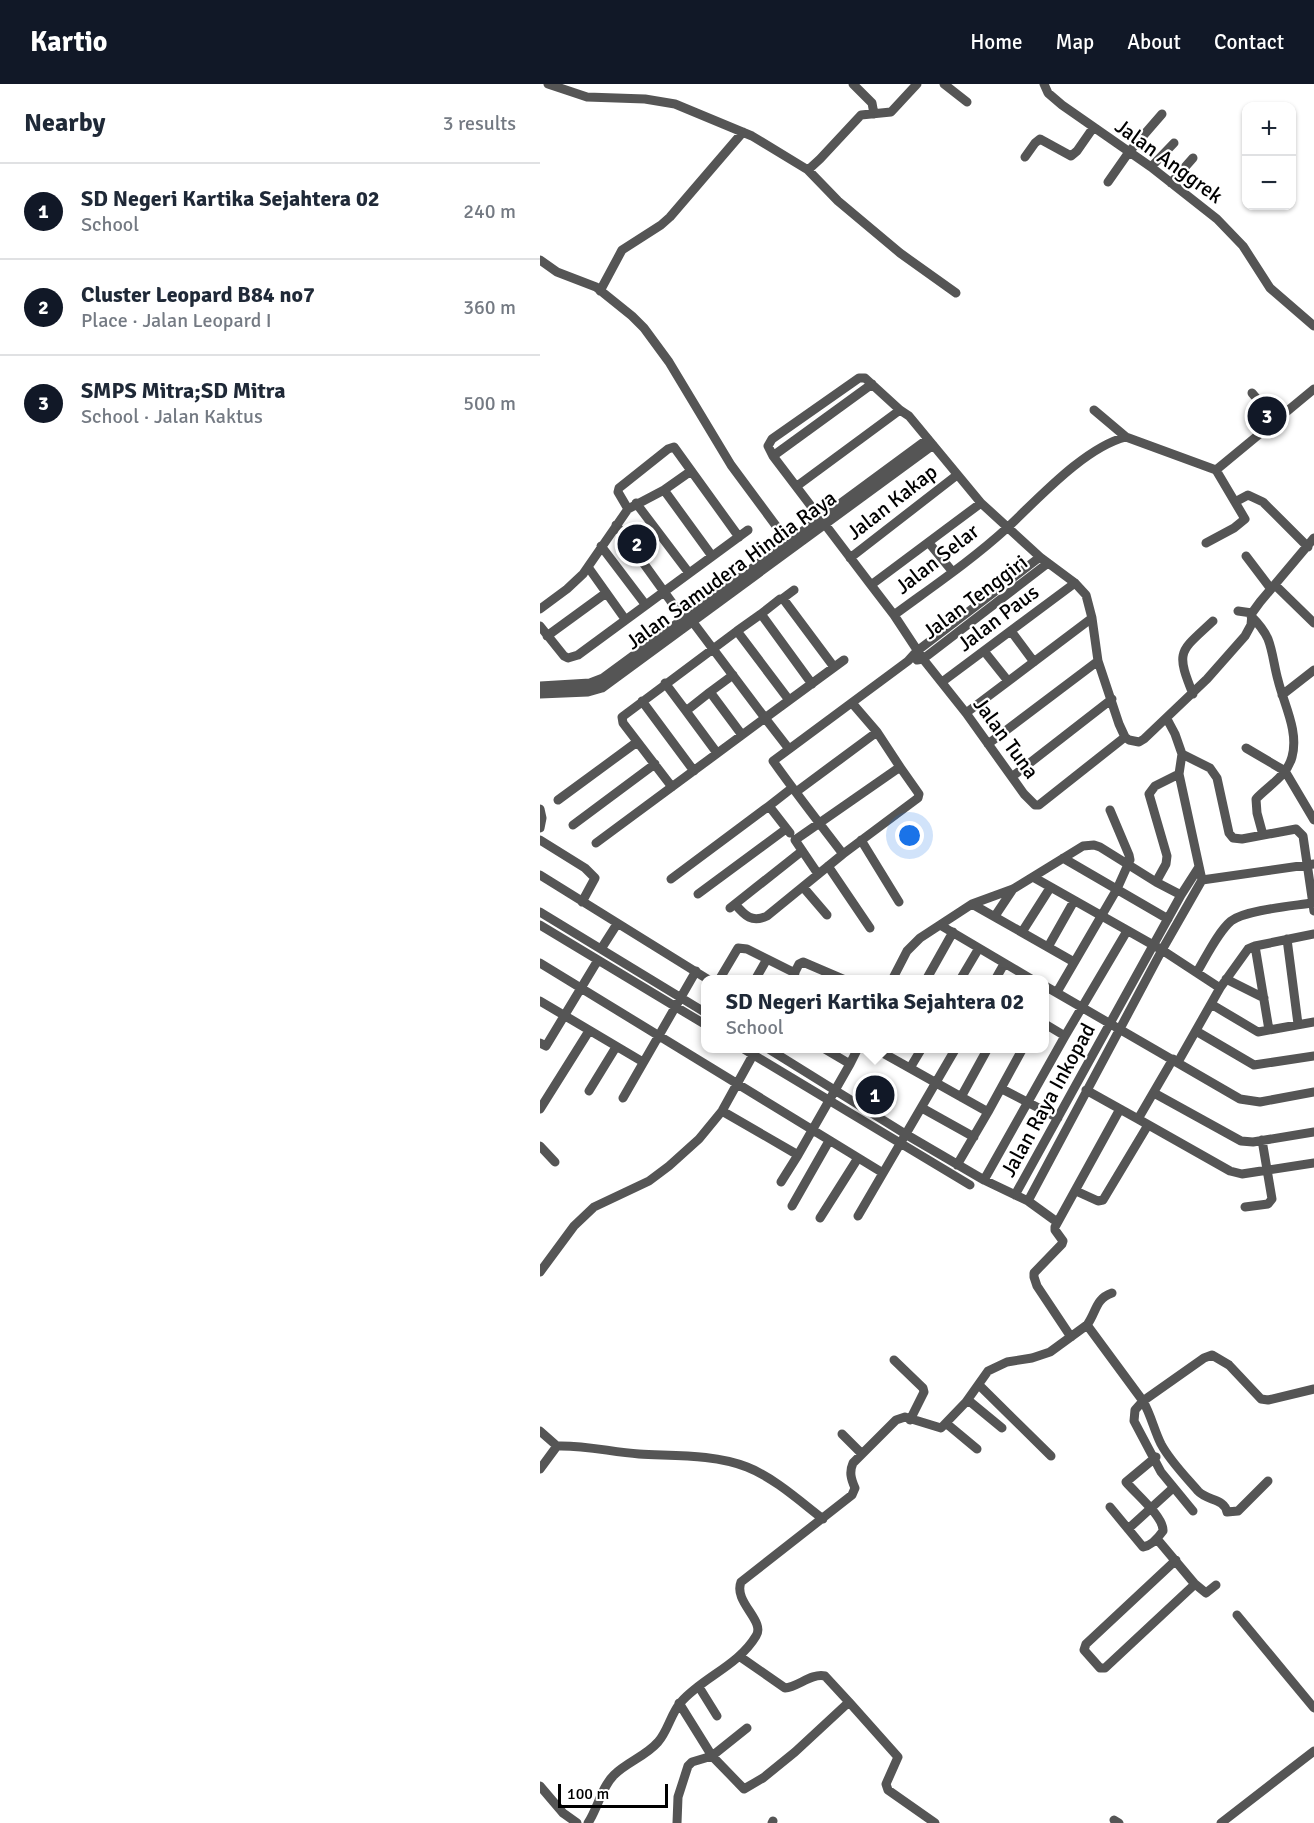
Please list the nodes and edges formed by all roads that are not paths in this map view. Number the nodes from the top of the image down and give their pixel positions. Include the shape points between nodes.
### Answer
1 (548, 84) edge
2 (853, 84) edge
3 (917, 84) edge
4 (944, 84) edge
5 (1044, 84) edge
6 (967, 102) dead end
7 (874, 114) junction
8 (1162, 114) dead end
9 (1093, 128) junction
10 (743, 132) junction
11 (1174, 143) dead end
12 (1129, 152) junction
13 (1025, 157) dead end
14 (1193, 158) dead end
15 (1151, 167) junction
16 (808, 170) junction
17 (1108, 182) dead end
18 (1171, 183) junction
19 (540, 260) edge
20 (600, 291) junction
21 (956, 293) dead end
22 (1314, 326) edge
23 (872, 384) junction
24 (1314, 389) edge
25 (1252, 393) dead end
26 (900, 410) junction
27 (1094, 410) dead end
28 (1276, 421) junction
29 (1126, 437) junction
30 (930, 442) junction
31 (773, 456) junction
32 (1216, 470) junction
33 (691, 471) junction
34 (957, 475) junction
35 (797, 486) junction
36 (664, 490) junction
37 (1235, 502) junction
38 (981, 503) junction
39 (632, 506) junction
40 (823, 521) junction
41 (616, 525) junction
42 (1007, 528) junction
43 (748, 530) dead end
44 (739, 537) junction
45 (929, 543) junction
46 (1206, 543) dead end
47 (1311, 544) edge
48 (790, 545) junction
49 (602, 546) junction
50 (712, 556) junction
51 (1246, 556) dead end
52 (1040, 557) junction
53 (850, 558) junction
54 (1048, 563) junction
55 (588, 567) junction
56 (952, 572) junction
57 (689, 573) junction
58 (1075, 583) junction
59 (871, 585) junction
60 (1273, 587) junction
61 (794, 590) dead end
62 (663, 591) junction
63 (606, 593) junction
64 (782, 599) junction
65 (645, 604) junction
66 (540, 609) edge
67 (1238, 611) dead end
68 (761, 614) junction
69 (894, 615) junction
70 (1252, 615) junction
71 (1092, 618) junction
72 (625, 619) junction
73 (688, 619) junction
74 (1213, 621) dead end
75 (1314, 623) edge
76 (540, 626) edge
77 (737, 631) junction
78 (1011, 631) junction
79 (667, 635) junction
80 (547, 636) junction
81 (712, 649) junction
82 (984, 651) junction
83 (920, 655) junction
84 (844, 660) dead end
85 (1098, 661) junction
86 (1034, 662) junction
87 (834, 667) junction
88 (1314, 670) edge
89 (733, 675) junction
90 (1008, 681) junction
91 (942, 682) junction
92 (665, 683) junction
93 (812, 684) junction
94 (540, 686) edge
95 (710, 692) junction
96 (540, 694) edge
97 (1193, 694) junction
98 (1282, 695) junction
99 (1112, 699) junction
100 (789, 700) junction
101 (642, 701) junction
102 (852, 703) junction
103 (686, 711) junction
104 (966, 713) junction
105 (765, 718) junction
106 (1167, 719) junction
107 (877, 732) junction
108 (742, 735) junction
109 (1125, 737) junction
110 (637, 742) junction
111 (988, 744) junction
112 (1246, 748) dead end
113 (789, 749) junction
114 (717, 753) junction
115 (1182, 754) junction
116 (654, 764) junction
117 (900, 767) junction
118 (694, 771) junction
119 (1285, 771) junction
120 (1179, 774) junction
121 (1012, 776) junction
122 (672, 787) junction
123 (794, 790) junction
124 (558, 800) dead end
125 (769, 806) junction
126 (540, 809) edge
127 (1110, 810) dead end
128 (1314, 820) edge
129 (819, 823) junction
130 (573, 825) dead end
131 (540, 828) edge
132 (786, 829) junction
133 (1263, 835) junction
134 (540, 840) edge
135 (795, 840) junction
136 (861, 840) junction
137 (596, 843) dead end
138 (802, 850) junction
139 (843, 854) junction
140 (1062, 858) junction
141 (1128, 864) junction
142 (1310, 864) edge
143 (828, 866) junction
144 (1199, 867) junction
145 (818, 874) junction
146 (540, 875) edge
147 (1033, 877) junction
148 (670, 879) dead end
149 (1202, 880) junction
150 (1156, 882) junction
151 (803, 887) junction
152 (1050, 888) junction
153 (1013, 889) junction
154 (1117, 889) junction
155 (698, 894) dead end
156 (1181, 895) junction
157 (1074, 901) junction
158 (582, 902) junction
159 (899, 902) dead end
160 (972, 904) junction
161 (1313, 907) edge
162 (540, 912) edge
163 (826, 915) dead end
164 (994, 916) junction
165 (1101, 917) junction
166 (1168, 919) junction
167 (617, 924) junction
168 (540, 925) edge
169 (940, 925) junction
170 (870, 928) dead end
171 (1127, 931) junction
172 (952, 932) junction
173 (1022, 932) junction
174 (1314, 934) edge
175 (1287, 939) junction
176 (1255, 945) junction
177 (1048, 946) junction
178 (979, 948) junction
179 (1158, 948) junction
180 (601, 949) junction
181 (767, 959) junction
182 (598, 960) junction
183 (1074, 962) junction
184 (540, 963) edge
185 (1004, 964) junction
186 (696, 972) junction
187 (1197, 972) junction
188 (701, 975) edge
189 (722, 975) edge
190 (758, 975) edge
191 (791, 975) edge
192 (794, 975) edge
193 (824, 975) edge
194 (895, 975) edge
195 (929, 975) edge
196 (963, 975) edge
197 (998, 975) edge
198 (1024, 975) edge
199 (1226, 979) junction
200 (581, 988) junction
201 (1049, 988) edge
202 (1220, 988) junction
203 (1057, 992) junction
204 (1264, 998) junction
205 (540, 1001) edge
206 (678, 1003) junction
207 (1211, 1004) junction
208 (1082, 1006) junction
209 (701, 1012) edge
210 (564, 1016) junction
211 (701, 1022) edge
212 (1314, 1022) edge
213 (1112, 1023) junction
214 (1298, 1024) junction
215 (1049, 1027) edge
216 (1121, 1028) junction
217 (1269, 1030) junction
218 (589, 1031) junction
219 (1196, 1031) junction
220 (659, 1036) junction
221 (1065, 1036) junction
222 (543, 1045) edge
223 (616, 1047) junction
224 (749, 1053) edge
225 (754, 1053) edge
226 (774, 1053) edge
227 (831, 1053) edge
228 (856, 1053) edge
229 (889, 1053) edge
230 (918, 1053) edge
231 (953, 1053) edge
232 (985, 1053) edge
233 (1020, 1053) edge
234 (1314, 1056) edge
235 (540, 1057) edge
236 (1176, 1060) junction
237 (643, 1062) junction
238 (850, 1064) junction
239 (910, 1068) junction
240 (937, 1082) junction
241 (736, 1083) junction
242 (1002, 1089) junction
243 (1086, 1090) junction
244 (589, 1091) dead end
245 (1314, 1092) edge
246 (1154, 1093) junction
247 (833, 1095) junction
248 (961, 1097) junction
249 (622, 1098) dead end
250 (1028, 1102) junction
251 (540, 1108) edge
252 (922, 1108) junction
253 (1120, 1109) junction
254 (722, 1111) junction
255 (988, 1112) junction
256 (1058, 1118) junction
257 (1138, 1119) junction
258 (1148, 1125) junction
259 (813, 1130) junction
260 (1314, 1132) edge
261 (907, 1135) junction
262 (974, 1137) junction
263 (1262, 1140) junction
264 (829, 1141) junction
265 (901, 1144) junction
266 (540, 1146) edge
267 (798, 1155) junction
268 (858, 1158) junction
269 (555, 1162) dead end
270 (1314, 1163) edge
271 (957, 1165) junction
272 (1267, 1171) junction
273 (883, 1173) junction
274 (984, 1179) junction
275 (804, 1185) junction
276 (970, 1185) dead end
277 (1076, 1191) junction
278 (1015, 1195) junction
279 (1028, 1201) junction
280 (792, 1206) dead end
281 (1245, 1207) dead end
282 (858, 1216) dead end
283 (820, 1218) dead end
284 (1057, 1222) junction
285 (540, 1272) edge
286 (1112, 1293) dead end
287 (1087, 1325) junction
288 (1071, 1337) junction
289 (894, 1360) dead end
290 (979, 1385) junction
291 (1314, 1389) edge
292 (968, 1400) junction
293 (1143, 1401) junction
294 (910, 1420) junction
295 (947, 1424) junction
296 (1002, 1428) dead end
297 (540, 1431) edge
298 (842, 1434) dead end
299 (557, 1446) junction
300 (977, 1449) dead end
301 (1165, 1450) junction
302 (862, 1454) junction
303 (1050, 1456) dead end
304 (1153, 1459) junction
305 (540, 1469) edge
306 (1268, 1481) dead end
307 (1173, 1488) junction
308 (1110, 1507) dead end
309 (1151, 1508) junction
310 (1193, 1511) dead end
311 (823, 1519) junction
312 (1128, 1529) junction
313 (1157, 1539) junction
314 (1176, 1560) junction
315 (1195, 1584) junction
316 (1216, 1585) dead end
317 (1238, 1615) dead end
318 (739, 1656) junction
319 (699, 1687) junction
320 (849, 1702) junction
321 (679, 1703) junction
322 (1314, 1708) edge
323 (717, 1716) dead end
324 (747, 1728) dead end
325 (1314, 1751) edge
326 (712, 1756) junction
327 (540, 1786) edge
328 (577, 1823) edge
329 (588, 1823) edge
330 (677, 1823) edge
331 (935, 1823) edge
332 (1221, 1823) edge

1 - 10 street via 587,97 675,104
2 - 7 street via 872,103
3 - 7 street via 891,112
4 - 6 street
5 - 9 street, Jalan Anggrek via 1052,96
7 - 16 street via 861,116
8 - 12 street
9 - 12 street, Jalan Anggrek
9 - 13 street via 1071,156 1040,139
10 - 16 street
10 - 20 street via 670,217 622,250
11 - 15 street
12 - 15 street, Jalan Anggrek
12 - 17 street
14 - 18 street
15 - 18 street, Jalan Anggrek
16 - 21 street via 893,248
18 - 22 street, Jalan Anggrek via 1229,230 1244,246 1270,288
19 - 20 street
20 - 48 street via 653,339 731,465
23 - 26 street
23 - 31 street
23 - 31 street via 862,376 772,439 768,446
24 - 28 street
25 - 28 street
26 - 30 street
26 - 35 street
27 - 29 street
28 - 32 street
29 - 32 street
29 - 42 street, Jalan Selar via 1112,441 1067,473
30 - 34 street
30 - 40 street, Jalan Samudera Hindia Raya
31 - 35 street
32 - 37 street
33 - 36 street
33 - 39 street via 674,447 668,449 619,488 618,492
33 - 44 street
34 - 38 street
34 - 53 street, Jalan Kakap
35 - 40 street
36 - 39 street
36 - 50 street
37 - 46 street via 1245,519
37 - 47 street via 1248,495 1263,502
38 - 42 street
38 - 45 street
39 - 41 street
39 - 57 street
40 - 48 street, Jalan Samudera Hindia Raya
40 - 53 street
41 - 49 street
41 - 62 street
42 - 52 street
42 - 56 street, Jalan Selar
43 - 44 street
44 - 50 street
45 - 56 street
45 - 59 street
47 - 60 street
48 - 73 street, Jalan Samudera Hindia Raya
49 - 55 street
49 - 65 street
50 - 57 street
51 - 60 street
52 - 54 street
52 - 83 street, Jalan Tenggiri
53 - 59 street
54 - 58 street
54 - 83 street, Jalan Tenggiri
55 - 63 street
55 - 66 street
56 - 69 street, Jalan Selar
57 - 62 street
58 - 71 street via 1086,595
58 - 78 street, Jalan Paus
59 - 69 street
60 - 70 street
60 - 75 street
61 - 64 street
62 - 65 street
62 - 73 street
63 - 72 street
63 - 80 street
64 - 68 street
64 - 87 street
65 - 72 street
67 - 70 street
68 - 77 street
68 - 93 street
69 - 83 street, Jalan Selar
70 - 97 street via 1245,636
70 - 98 street via 1269,643
71 - 85 street
71 - 86 street
72 - 80 street via 578,655 568,658
73 - 79 street, Jalan Samudera Hindia Raya
73 - 81 street
74 - 97 street via 1182,653 1182,667
76 - 80 street
77 - 81 street
77 - 100 street
78 - 82 street, Jalan Paus
78 - 86 street
79 - 94 street, Jalan Samudera Hindia Raya via 596,681
79 - 96 street, Jalan Samudera Hindia Raya via 596,690
81 - 89 street
81 - 92 street
82 - 90 street
82 - 91 street, Jalan Paus
83 - 91 street, Jalan Tuna
83 - 102 street
84 - 87 street
85 - 99 street
85 - 111 street
86 - 90 street
87 - 93 street
88 - 98 street
89 - 95 street
89 - 105 street
90 - 104 street
91 - 104 street, Jalan Tuna
92 - 101 street
92 - 103 street
93 - 100 street
95 - 103 street
95 - 108 street
97 - 106 street
98 - 119 street via 1293,741
99 - 109 street
99 - 121 street
100 - 105 street
101 - 110 street via 622,717
101 - 118 street
102 - 107 street
102 - 113 street
103 - 114 street
104 - 111 street, Jalan Tuna
105 - 108 street
105 - 113 street
106 - 109 street via 1139,742
106 - 115 street
107 - 117 street
107 - 123 street
108 - 114 street
109 - 121 street, Jalan Tuna via 1039,805 1029,800
110 - 116 street
110 - 124 street
111 - 121 street, Jalan Tuna
112 - 119 street
113 - 123 street via 773,760
114 - 118 street
115 - 120 street
115 - 133 street via 1210,768 1217,778 1233,838
116 - 122 street
116 - 130 street
117 - 129 street
117 - 136 street via 920,796
118 - 122 street
119 - 128 street
119 - 133 street via 1256,799
120 - 144 street
120 - 150 street via 1155,786 1149,794 1167,856
122 - 137 street
123 - 125 street
123 - 129 street
125 - 132 street
125 - 148 street
126 - 131 street
127 - 141 street via 1129,855
129 - 135 street
129 - 139 street
132 - 135 street
132 - 155 street
133 - 142 street via 1299,830
134 - 158 street via 595,878
135 - 138 street
136 - 139 street
136 - 159 street
138 - 145 street
138 - 151 street via 733,906 757,920
139 - 143 street
140 - 141 street via 1083,846 1094,845
140 - 147 street
140 - 154 street
141 - 150 street
141 - 154 street
142 - 149 street
142 - 161 street
143 - 145 street
143 - 170 street
144 - 149 street
144 - 156 street, Jalan Raya Inkopad
145 - 151 street
146 - 158 street
147 - 152 street
147 - 153 street
149 - 179 street, Jalan Raya Inkopad
150 - 156 street
151 - 163 street
152 - 157 street
152 - 173 street
153 - 160 street
153 - 164 street
154 - 165 street
154 - 166 street
156 - 166 street, Jalan Raya Inkopad
157 - 165 street
157 - 177 street
158 - 167 street
160 - 164 street
160 - 169 street
161 - 187 street via 1236,918 1226,926
162 - 180 street
164 - 173 street
165 - 171 street
165 - 183 street
166 - 179 street, Jalan Raya Inkopad
167 - 180 street
167 - 186 street
168 - 182 street
169 - 172 street
169 - 194 street via 911,946
171 - 179 street
171 - 208 street, Jalan Raya Inkopad
172 - 178 street
172 - 195 street
173 - 177 street
174 - 175 street
175 - 176 street
175 - 214 street
176 - 199 street
176 - 204 street
177 - 183 street
178 - 185 street
178 - 196 street
179 - 187 street
179 - 213 street, Jalan Raya Inkopad
179 - 216 street, Jalan Raya Inkopad
180 - 206 street
181 - 189 street via 738,948
181 - 190 street
181 - 191 street
182 - 200 street
182 - 206 street
183 - 203 street
184 - 200 street
185 - 197 street
185 - 198 street
186 - 188 street
186 - 206 street
187 - 202 street
192 - 193 street via 803,962
199 - 202 street
199 - 204 street
200 - 210 street
200 - 220 street
201 - 203 street, Jalan Raya Inkopad
202 - 207 street
203 - 208 street, Jalan Raya Inkopad
204 - 217 street
205 - 210 street
206 - 209 street
206 - 211 street
206 - 220 street
207 - 217 street via 1258,1032
207 - 219 street
208 - 213 street, Jalan Raya Inkopad
208 - 221 street
210 - 218 street
210 - 222 street
212 - 214 street
213 - 216 street, Jalan Raya Inkopad
213 - 256 street, Jalan Raya Inkopad
214 - 217 street
215 - 221 street
216 - 236 street, Jalan Raya Inkopad
216 - 243 street, Jalan Raya Inkopad
218 - 223 street
218 - 251 street
219 - 234 street via 1254,1065
219 - 236 street
220 - 237 street
220 - 241 street
221 - 250 street
222 - 235 street
223 - 237 street
223 - 244 street
224 - 241 street
225 - 247 street
226 - 247 street
227 - 238 street
228 - 238 street
229 - 239 street
230 - 239 street
231 - 240 street
232 - 248 street
233 - 242 street
236 - 245 street, Jalan Raya Inkopad via 1246,1101
236 - 246 street
237 - 249 street
238 - 247 street
239 - 240 street
240 - 248 street
240 - 252 street
241 - 254 street
241 - 259 street
242 - 250 street
242 - 255 street
243 - 253 street
243 - 279 street, Jalan Raya Inkopad
246 - 257 street
246 - 263 street via 1241,1141
247 - 259 street
247 - 261 street
247 - 265 street
248 - 255 street
250 - 256 street
250 - 274 street
252 - 261 street
252 - 262 street
253 - 257 street
253 - 277 street
254 - 267 street
254 - 285 street via 699,1139 664,1170 594,1207
255 - 262 street
256 - 278 street, Jalan Raya Inkopad
257 - 258 street
258 - 272 street via 1230,1172
258 - 277 street via 1103,1200
259 - 264 street
259 - 267 street
260 - 263 street
261 - 265 street
261 - 271 street
262 - 271 street
263 - 272 street
264 - 268 street
264 - 275 street
265 - 273 street
265 - 276 street
266 - 269 street
267 - 275 street via 783,1178
268 - 273 street
268 - 283 street
270 - 272 street
271 - 274 street
272 - 281 street via 1271,1201
273 - 282 street
274 - 278 street
275 - 280 street
277 - 284 street
278 - 279 street
279 - 284 street
284 - 288 street via 1055,1230 1062,1244 1034,1277
286 - 287 street via 1098,1302
287 - 288 street
287 - 293 street
288 - 290 street via 1042,1355 993,1368
289 - 294 street via 923,1388
290 - 292 street
290 - 303 street
291 - 293 street via 1261,1399 1229,1365 1212,1355
292 - 295 street
292 - 296 street
293 - 301 street
293 - 304 street via 1133,1416
294 - 295 street via 941,1428
294 - 302 street via 896,1420
295 - 300 street
297 - 299 street
298 - 302 street
299 - 305 street
299 - 311 street via 694,1457 739,1465 760,1474
301 - 304 street
301 - 306 street via 1199,1492 1221,1502 1227,1512 1241,1509
302 - 311 street via 850,1469 855,1492
304 - 307 street
304 - 309 street via 1126,1482
307 - 309 street
307 - 310 street
308 - 312 street
309 - 312 street
309 - 313 street via 1164,1527
311 - 318 street via 741,1582 740,1594 758,1632
312 - 313 street via 1143,1547
313 - 314 street
314 - 315 street
314 - 315 street via 1084,1650 1100,1668 1105,1668
315 - 316 street via 1206,1593
317 - 322 street
318 - 319 street
318 - 320 street via 785,1688 825,1676
319 - 321 street
319 - 323 street
320 - 326 street via 749,1788 741,1787
320 - 331 street via 898,1757 886,1784 888,1790
321 - 326 street
321 - 329 street via 658,1742 611,1779
324 - 326 street
325 - 332 street
326 - 330 street via 688,1766 678,1797
327 - 328 street

